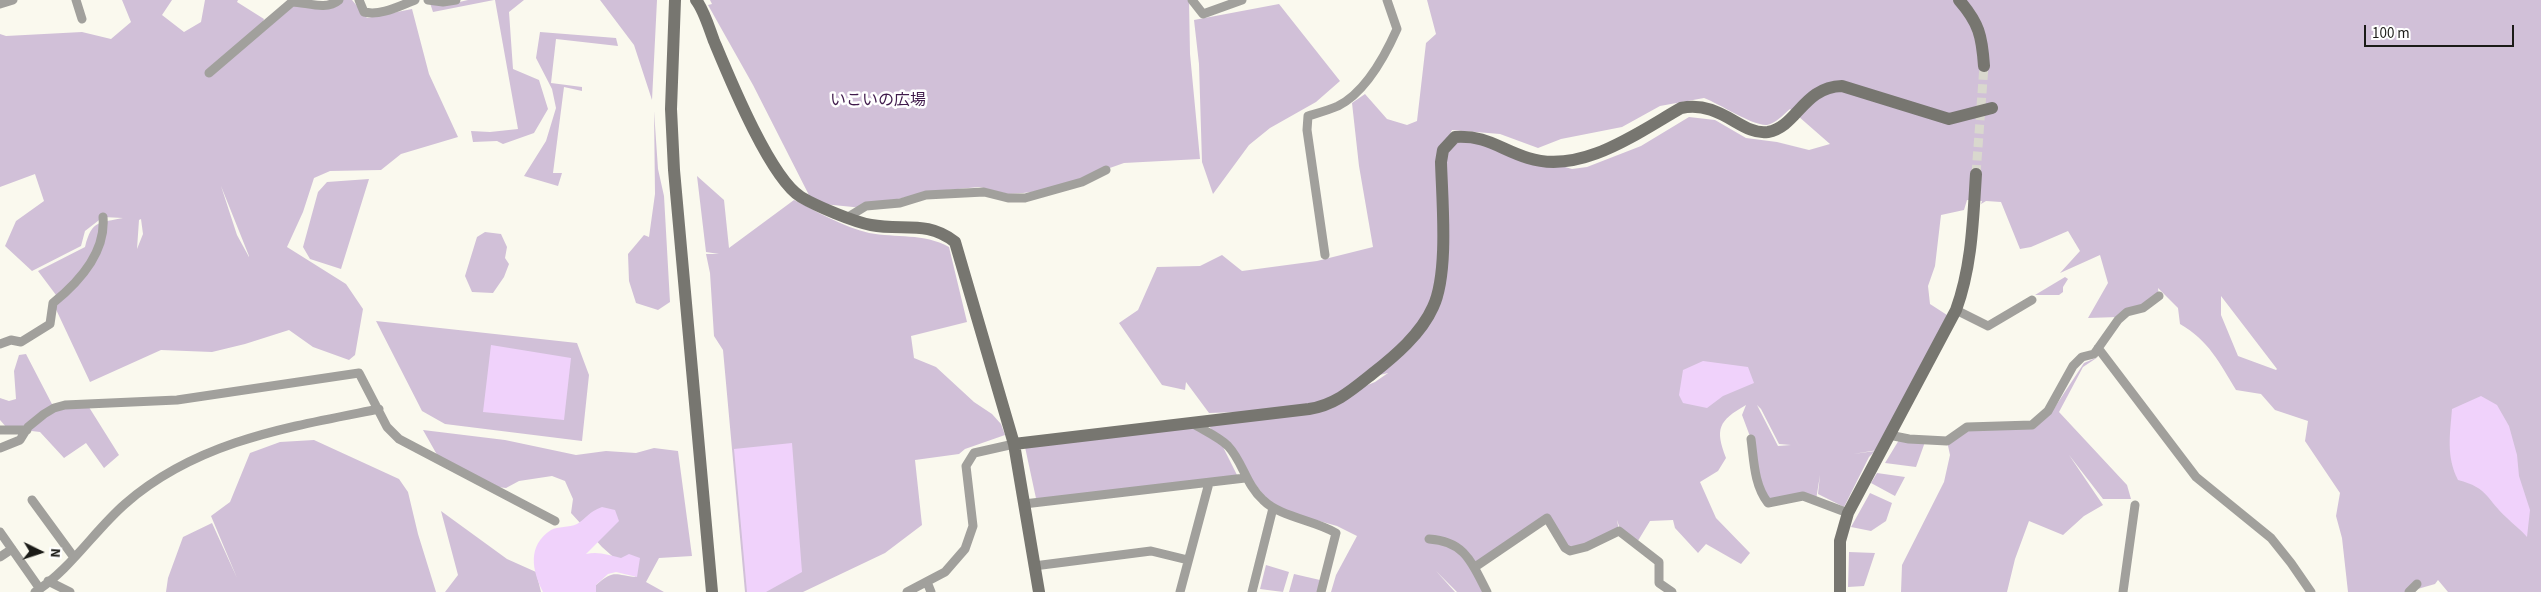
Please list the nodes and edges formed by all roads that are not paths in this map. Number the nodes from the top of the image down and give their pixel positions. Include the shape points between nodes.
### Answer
1 (13, 0) edge
2 (76, 0) edge
3 (338, 0) edge
4 (359, 0) edge
5 (415, 0) edge
6 (428, 0) edge
7 (456, 0) edge
8 (675, 0) edge
9 (696, 0) edge
10 (1192, 0) edge
11 (1242, 0) edge
12 (1387, 0) edge
13 (1959, 0) edge
14 (304, 2) edge
15 (0, 4) edge
16 (82, 19) dead end
17 (1984, 66) tunnel mouth
18 (209, 72) dead end
19 (1992, 108) dead end
20 (1106, 170) dead end
21 (1976, 174) tunnel mouth
22 (102, 217) dead end
23 (848, 217) junction
24 (1325, 255) dead end
25 (2159, 296) dead end
26 (2032, 300) dead end
27 (1956, 310) junction
28 (0, 344) edge
29 (2098, 348) junction
30 (379, 409) junction
31 (1192, 423) junction
32 (0, 430) edge
33 (27, 430) junction
34 (1889, 435) junction
35 (1751, 439) dead end
36 (1014, 444) junction
37 (0, 448) edge
38 (1245, 478) junction
39 (1209, 483) junction
40 (32, 500) dead end
41 (1024, 504) junction
42 (2135, 505) dead end
43 (1273, 508) junction
44 (1848, 513) junction
45 (555, 521) dead end
46 (0, 532) edge
47 (1429, 539) dead end
48 (12, 549) junction
49 (73, 556) junction
50 (0, 557) edge
51 (1188, 560) junction
52 (1034, 566) junction
53 (1474, 567) junction
54 (48, 581) junction
55 (927, 582) junction
56 (2416, 584) dead end
57 (37, 590) edge
58 (70, 592) edge
59 (712, 592) edge
60 (907, 592) edge
61 (931, 592) edge
62 (1039, 592) edge
63 (1180, 592) edge
64 (1252, 592) edge
65 (1320, 592) edge
66 (1487, 592) edge
67 (1672, 592) edge
68 (1840, 592) edge
69 (2123, 592) edge
70 (2311, 592) edge
71 (2409, 592) edge

1 - 15 street
2 - 16 street
3 - 14 street via 322,5
4 - 5 street via 364,12 371,14
6 - 7 street
8 - 59 street via 674,170
9 - 23 street via 733,87 782,178 799,196
10 - 11 street via 1203,14
12 - 24 street via 1397,29 1384,56 1356,93 1339,105 1308,116 1307,130
13 - 17 street via 1978,24
14 - 18 street via 292,2
19 - 31 street via 1949,119 1842,86 1823,89 1781,126 1768,132 1754,131 1715,110 1694,106 1681,108 1608,149 1578,158 1549,161 1529,158 1476,137 1455,137 1443,150 1441,162 1443,241 1434,306 1408,343 1344,396 1324,407
20 - 23 street via 1082,182 1025,198 984,192 926,195 900,203 866,206
21 - 27 street via 1969,262
22 - 28 street via 104,227 90,264 82,278 53,302 50,324 21,342 11,340
23 - 36 street via 870,225 923,227 942,232 955,242
25 - 29 street via 2143,308 2127,312
26 - 27 street via 1988,326
27 - 34 street
29 - 34 street via 2094,354 2082,357 2073,366 2048,411 2032,425 1967,427 1947,441
29 - 70 street via 2196,477 2271,538
30 - 33 street via 359,373 176,400 65,405 44,414
30 - 45 street via 387,427 400,438
30 - 49 street via 274,431 202,454 166,474 125,504
31 - 36 street
31 - 38 street via 1227,445
32 - 33 street
33 - 37 street via 20,440
34 - 44 street
35 - 44 street via 1756,476 1768,503 1804,496
36 - 41 street
36 - 55 street via 974,453 966,466 973,526 965,549 945,572
38 - 39 street
38 - 43 street via 1262,500
39 - 41 street
39 - 51 street
40 - 49 street
41 - 52 street
42 - 69 street
43 - 64 street
43 - 65 street via 1336,533
44 - 68 street via 1840,541
46 - 48 street
47 - 53 street via 1455,545
48 - 50 street
48 - 57 street
49 - 54 street
51 - 52 street via 1151,551
51 - 63 street
52 - 62 street
53 - 66 street
53 - 67 street via 1546,518 1570,551 1619,531 1659,562 1659,584
54 - 57 street
54 - 58 street
55 - 60 street
55 - 61 street
56 - 71 street

